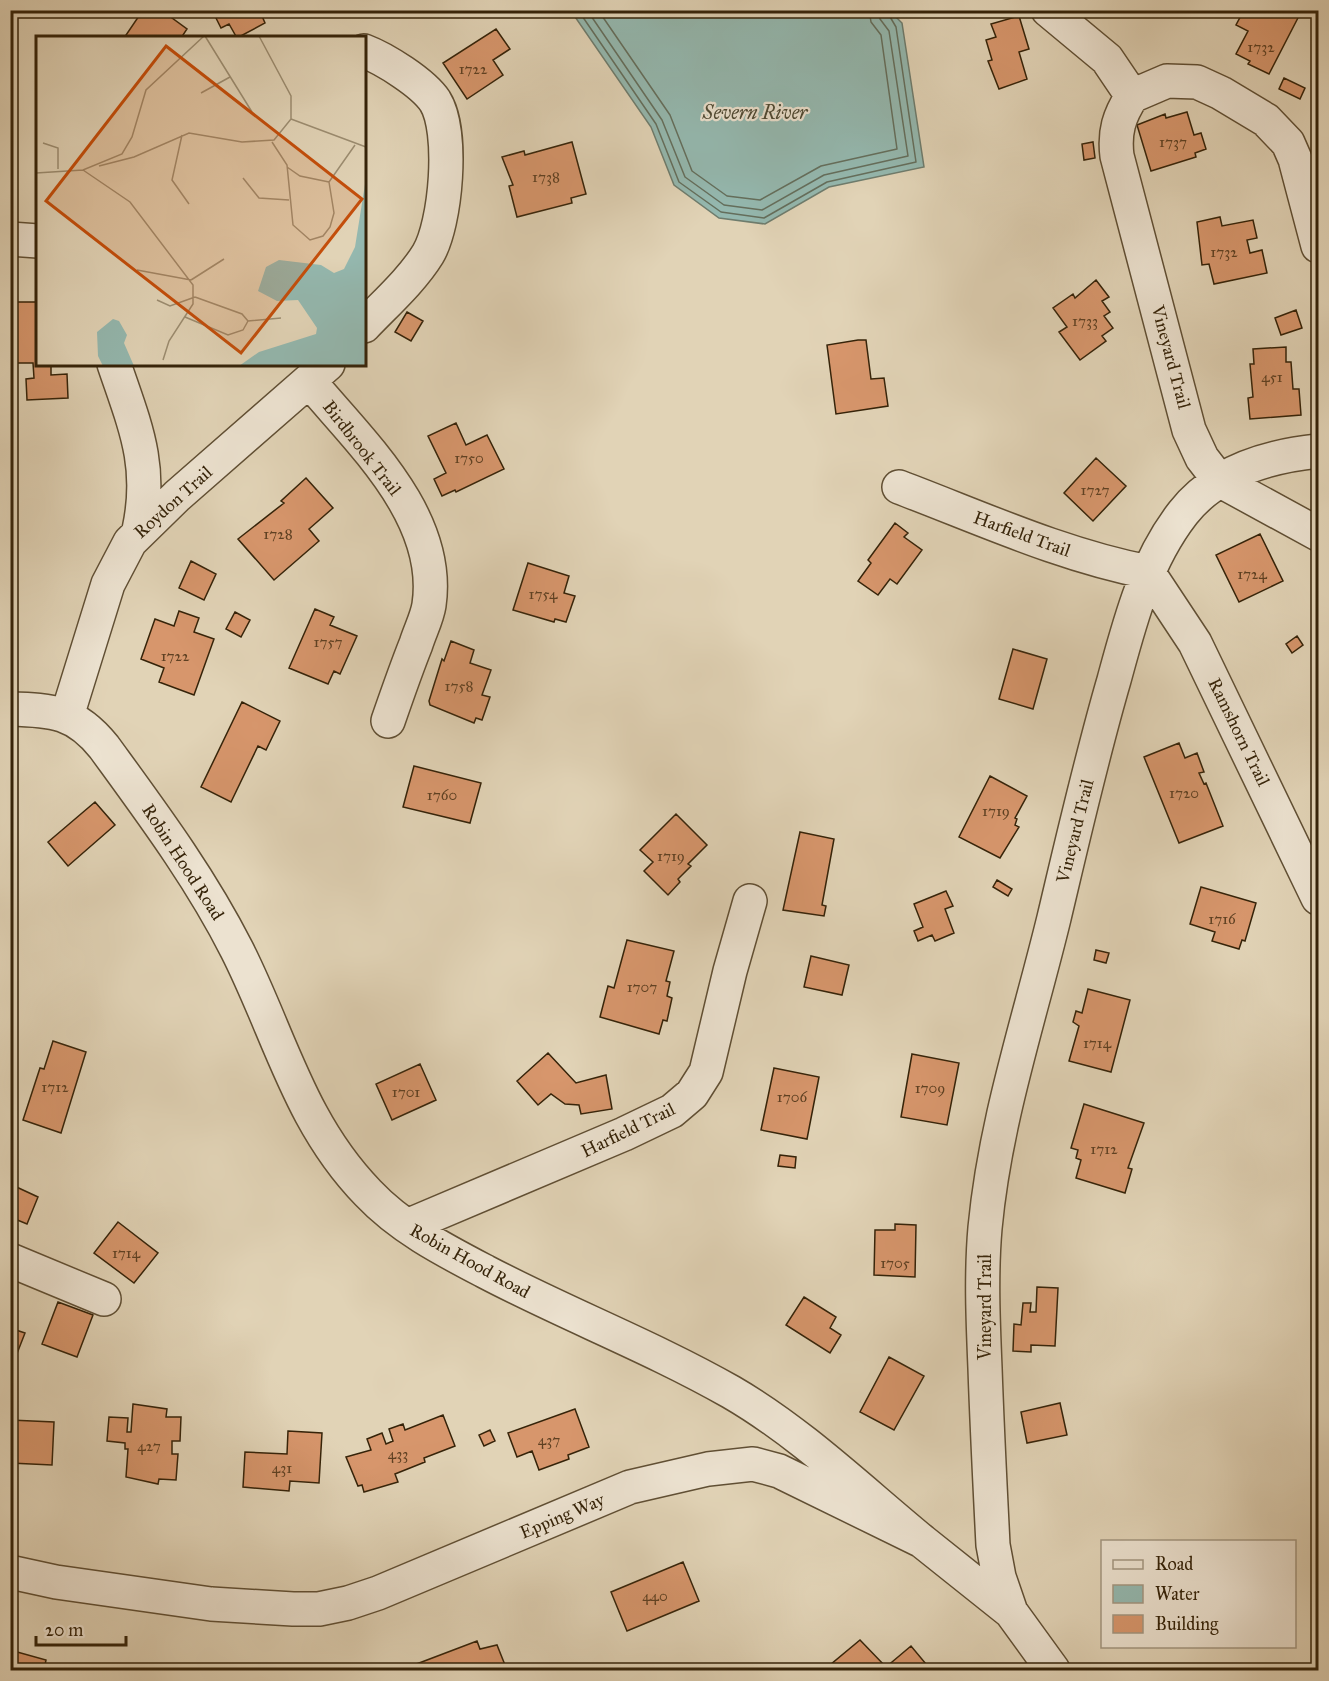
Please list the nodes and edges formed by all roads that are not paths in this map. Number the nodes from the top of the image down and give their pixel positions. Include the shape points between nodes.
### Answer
1 (1048, 10) edge
2 (366, 52) edge
3 (1132, 96) junction
4 (10, 239) edge
5 (36, 241) edge
6 (1318, 246) edge
7 (366, 324) edge
8 (115, 366) edge
9 (319, 373) edge
10 (1318, 451) edge
11 (1219, 480) junction
12 (899, 487) dead end
13 (139, 530) junction
14 (1318, 534) edge
15 (1148, 572) junction
16 (10, 710) edge
17 (67, 716) junction
18 (388, 721) dead end
19 (1318, 898) edge
20 (750, 901) dead end
21 (407, 1226) junction
22 (10, 1260) edge
23 (104, 1299) dead end
24 (922, 1541) junction
25 (10, 1572) edge
26 (1011, 1612) junction
27 (1053, 1671) edge

1 - 3 street via 1107,59
2 - 7 street via 397,69 435,101 445,135 437,235 428,254
3 - 6 street via 1167,81 1197,82 1266,120 1288,143 1295,159
3 - 11 street, Vineyard Trail via 1117,125 1117,156 1189,430 1202,458
4 - 5 street
8 - 13 street via 145,467
9 - 13 street, Roydon Trail
9 - 18 street, Birdbrook Trail via 413,517 431,576 429,607
10 - 11 street via 1266,461
11 - 14 street
11 - 15 street, Vineyard Trail via 1185,510 1164,538
12 - 15 street, Harfield Trail via 1064,550
13 - 17 street, Roydon Trail via 108,584
15 - 19 street, Ramshorn Trail via 1195,643
15 - 26 street, Vineyard Trail via 1134,607 1101,726 1013,1069 986,1224 983,1323 993,1534 999,1577
16 - 17 street, Robin Hood Road via 42,710
17 - 21 street, Robin Hood Road via 91,730 197,877 239,954 280,1052 323,1134 370,1195
20 - 21 street, Harfield Trail via 706,1072 692,1094 672,1111 624,1134
21 - 24 street, Robin Hood Road via 529,1294 731,1392 775,1421
22 - 23 street
24 - 25 street, Epping Way via 779,1472 742,1464 630,1487 378,1593 319,1609 211,1604
24 - 26 street, Epping Way
26 - 27 street, Epping Way

